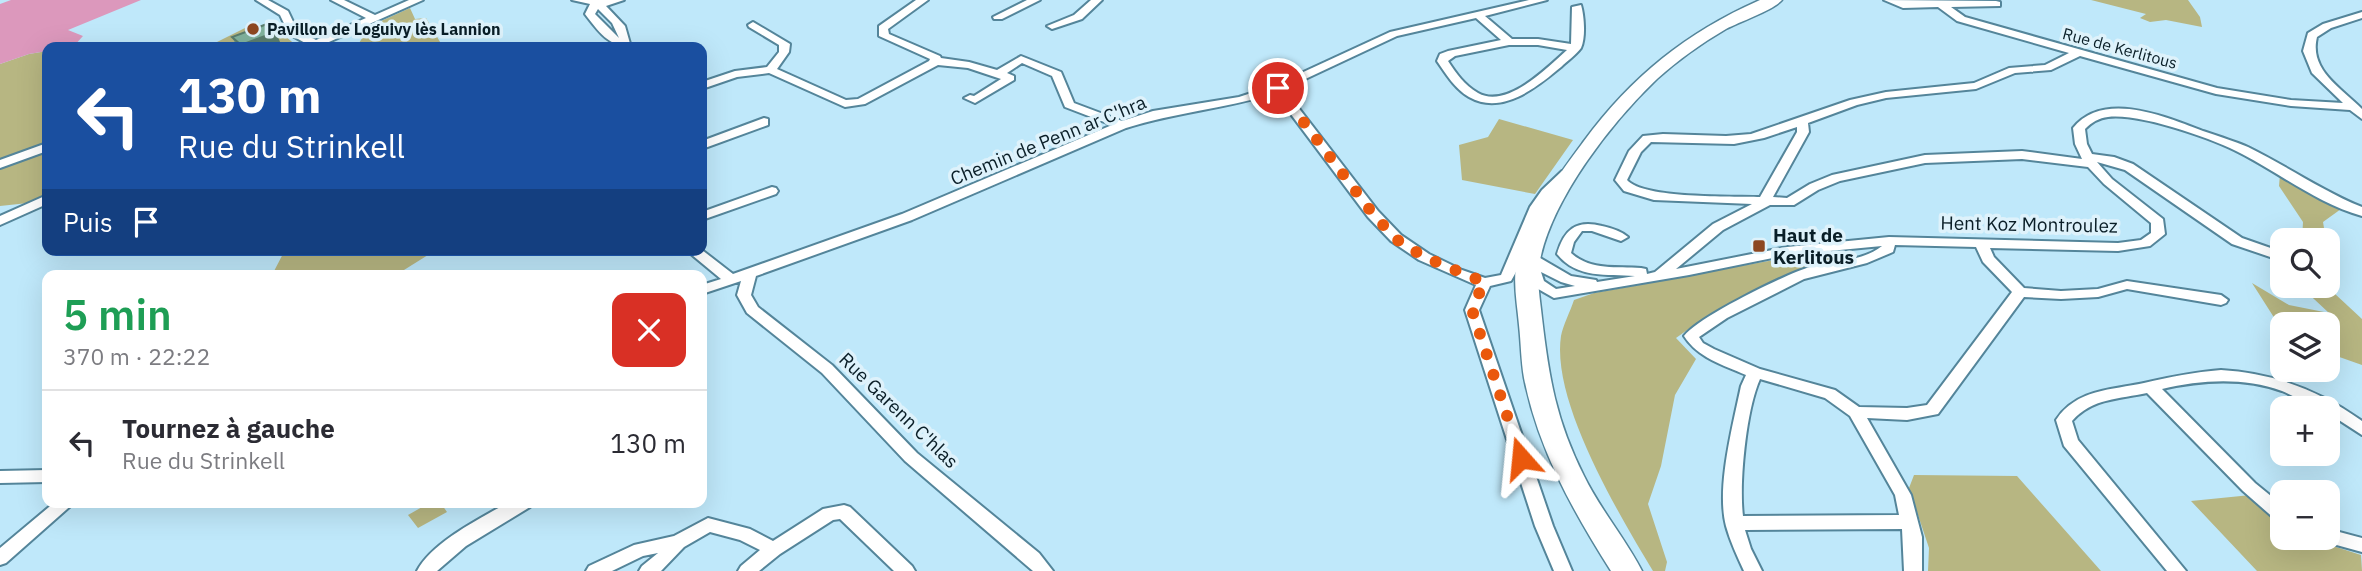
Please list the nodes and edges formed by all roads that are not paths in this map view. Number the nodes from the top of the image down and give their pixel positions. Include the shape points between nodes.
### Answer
1 (261, 0) edge
2 (336, 0) edge
3 (418, 0) edge
4 (568, 0) edge
5 (577, 0) edge
6 (619, 0) edge
7 (923, 0) edge
8 (1035, 0) edge
9 (1097, 0) edge
10 (1542, 0) edge
11 (1774, 0) edge
12 (1889, 0) edge
13 (596, 3) junction
14 (1940, 4) junction
15 (1996, 4) dead end
16 (1577, 7) dead end
17 (590, 14) junction
18 (1478, 15) junction
19 (2362, 15) edge
20 (998, 17) dead end
21 (376, 19) junction
22 (753, 25) dead end
23 (1052, 26) dead end
24 (307, 42) edge
25 (321, 42) edge
26 (620, 42) edge
27 (625, 42) edge
28 (1509, 42) junction
29 (1575, 48) junction
30 (2080, 52) junction
31 (936, 60) junction
32 (770, 70) junction
33 (999, 74) junction
34 (707, 84) edge
35 (1278, 88) junction
36 (970, 98) dead end
37 (2358, 111) edge
38 (1802, 121) junction
39 (764, 122) dead end
40 (1122, 125) junction
41 (707, 143) edge
42 (42, 149) edge
43 (2090, 161) junction
44 (0, 163) edge
45 (1578, 164) junction
46 (772, 191) dead end
47 (42, 201) edge
48 (1766, 202) junction
49 (2362, 212) edge
50 (707, 214) edge
51 (0, 221) edge
52 (1621, 237) dead end
53 (1889, 241) junction
54 (1981, 242) junction
55 (2270, 253) edge
56 (701, 256) edge
57 (1530, 258) junction
58 (751, 272) junction
59 (1663, 275) junction
60 (730, 279) junction
61 (1484, 282) junction
62 (1619, 282) junction
63 (707, 288) edge
64 (2020, 292) junction
65 (1554, 294) junction
66 (2221, 300) dead end
67 (1530, 304) junction
68 (1755, 373) junction
69 (2151, 387) junction
70 (1856, 412) junction
71 (2362, 429) edge
72 (42, 476) edge
73 (0, 477) edge
74 (2270, 505) edge
75 (60, 508) edge
76 (513, 508) edge
77 (1909, 522) junction
78 (1733, 523) junction
79 (2340, 539) edge
80 (678, 542) junction
81 (2362, 545) edge
82 (774, 549) junction
83 (0, 558) edge
84 (426, 571) edge
85 (595, 571) edge
86 (648, 571) edge
87 (747, 571) edge
88 (906, 571) edge
89 (1044, 571) edge
90 (1563, 571) edge
91 (1627, 571) edge
92 (1753, 571) edge
93 (1913, 571) edge
94 (2177, 571) edge

1 - 24 street via 284,13 293,32
2 - 21 street
3 - 21 street
4 - 17 street
5 - 13 street
6 - 13 street
7 - 31 street via 883,28 884,36
8 - 20 street
9 - 23 street via 1078,17
10 - 18 street, Chemin de Penn ar C'hra
11 - 45 main road via 1715,28 1668,59 1615,112
12 - 14 street via 1903,5
13 - 17 street
13 - 27 street via 616,19
14 - 15 street
14 - 30 street, Rue de Kerlitous via 1961,19
16 - 29 street
17 - 26 street
18 - 28 street
18 - 35 street, Chemin de Penn ar C'hra via 1394,34
19 - 37 street via 2312,35 2308,51 2316,71
21 - 25 street
22 - 32 street via 785,44
28 - 29 street
28 - 29 street via 1452,53 1442,61 1472,95 1500,101
30 - 37 street, Rue de Kerlitous via 2245,97
30 - 38 street via 2047,68 2013,70 1976,86 1886,95
31 - 32 street via 861,102 845,104
31 - 33 street
32 - 34 street
33 - 36 street via 1010,78 975,100
33 - 40 street via 1021,59 1057,74 1069,105
35 - 40 street, Chemin de Penn ar C'hra
35 - 61 street via 1396,239 1424,257
38 - 48 street via 1803,132
38 - 48 street via 1737,140 1647,139 1621,180 1628,188 1654,196
39 - 41 street
40 - 58 street, Chemin de Penn ar C'hra via 907,218
42 - 44 street
43 - 48 street via 2022,155 1925,159 1836,178 1789,202
43 - 49 street via 2079,144 2079,128 2088,119 2106,113 2142,116 2232,145
43 - 54 street, Hent Koz Montroulez via 2158,222 2158,234 2145,243 2118,247
43 - 55 street via 2110,160 2129,167 2237,241
45 - 57 main road via 1550,208
45 - 61 street via 1543,193 1506,278
46 - 50 street
47 - 51 street
48 - 59 street via 1718,227
52 - 59 street via 1586,226 1574,229 1566,239 1564,254 1587,269
53 - 54 street, Hent Koz Montroulez
53 - 59 street, Hent Koz Montroulez via 1787,251
53 - 68 street via 1888,250 1874,258 1795,276 1712,318 1691,336 1709,353
54 - 64 street via 1988,259
56 - 60 street
57 - 62 street, Hent Koz Montroulez via 1558,277 1579,283
57 - 65 street via 1538,283
57 - 67 main road via 1526,284
58 - 60 street, Chemin de Penn ar C'hra
58 - 89 street, Rue Garenn C'hlas via 744,295 752,310 827,369 911,457
59 - 62 street, Hent Koz Montroulez
60 - 63 street, Chemin de Penn ar C'hra
61 - 90 street via 1472,310
62 - 65 street, Hent Koz Montroulez
64 - 66 street via 2098,293 2127,285
64 - 70 street via 1932,410
65 - 67 street, Hent Koz Montroulez
67 - 91 main road via 1536,374 1549,428 1573,485
68 - 70 street via 1830,394
68 - 78 street via 1731,491
69 - 71 street via 2195,377 2258,378 2322,402
69 - 74 street
69 - 94 street via 2075,405 2064,420 2070,442
70 - 77 street via 1903,495
72 - 73 street
75 - 83 street
76 - 84 street via 471,532
77 - 78 street
77 - 93 street
78 - 92 street
79 - 81 street
80 - 82 street via 708,525 744,534
80 - 85 street via 640,550
80 - 86 street
82 - 87 street
82 - 88 street via 829,514 845,512

